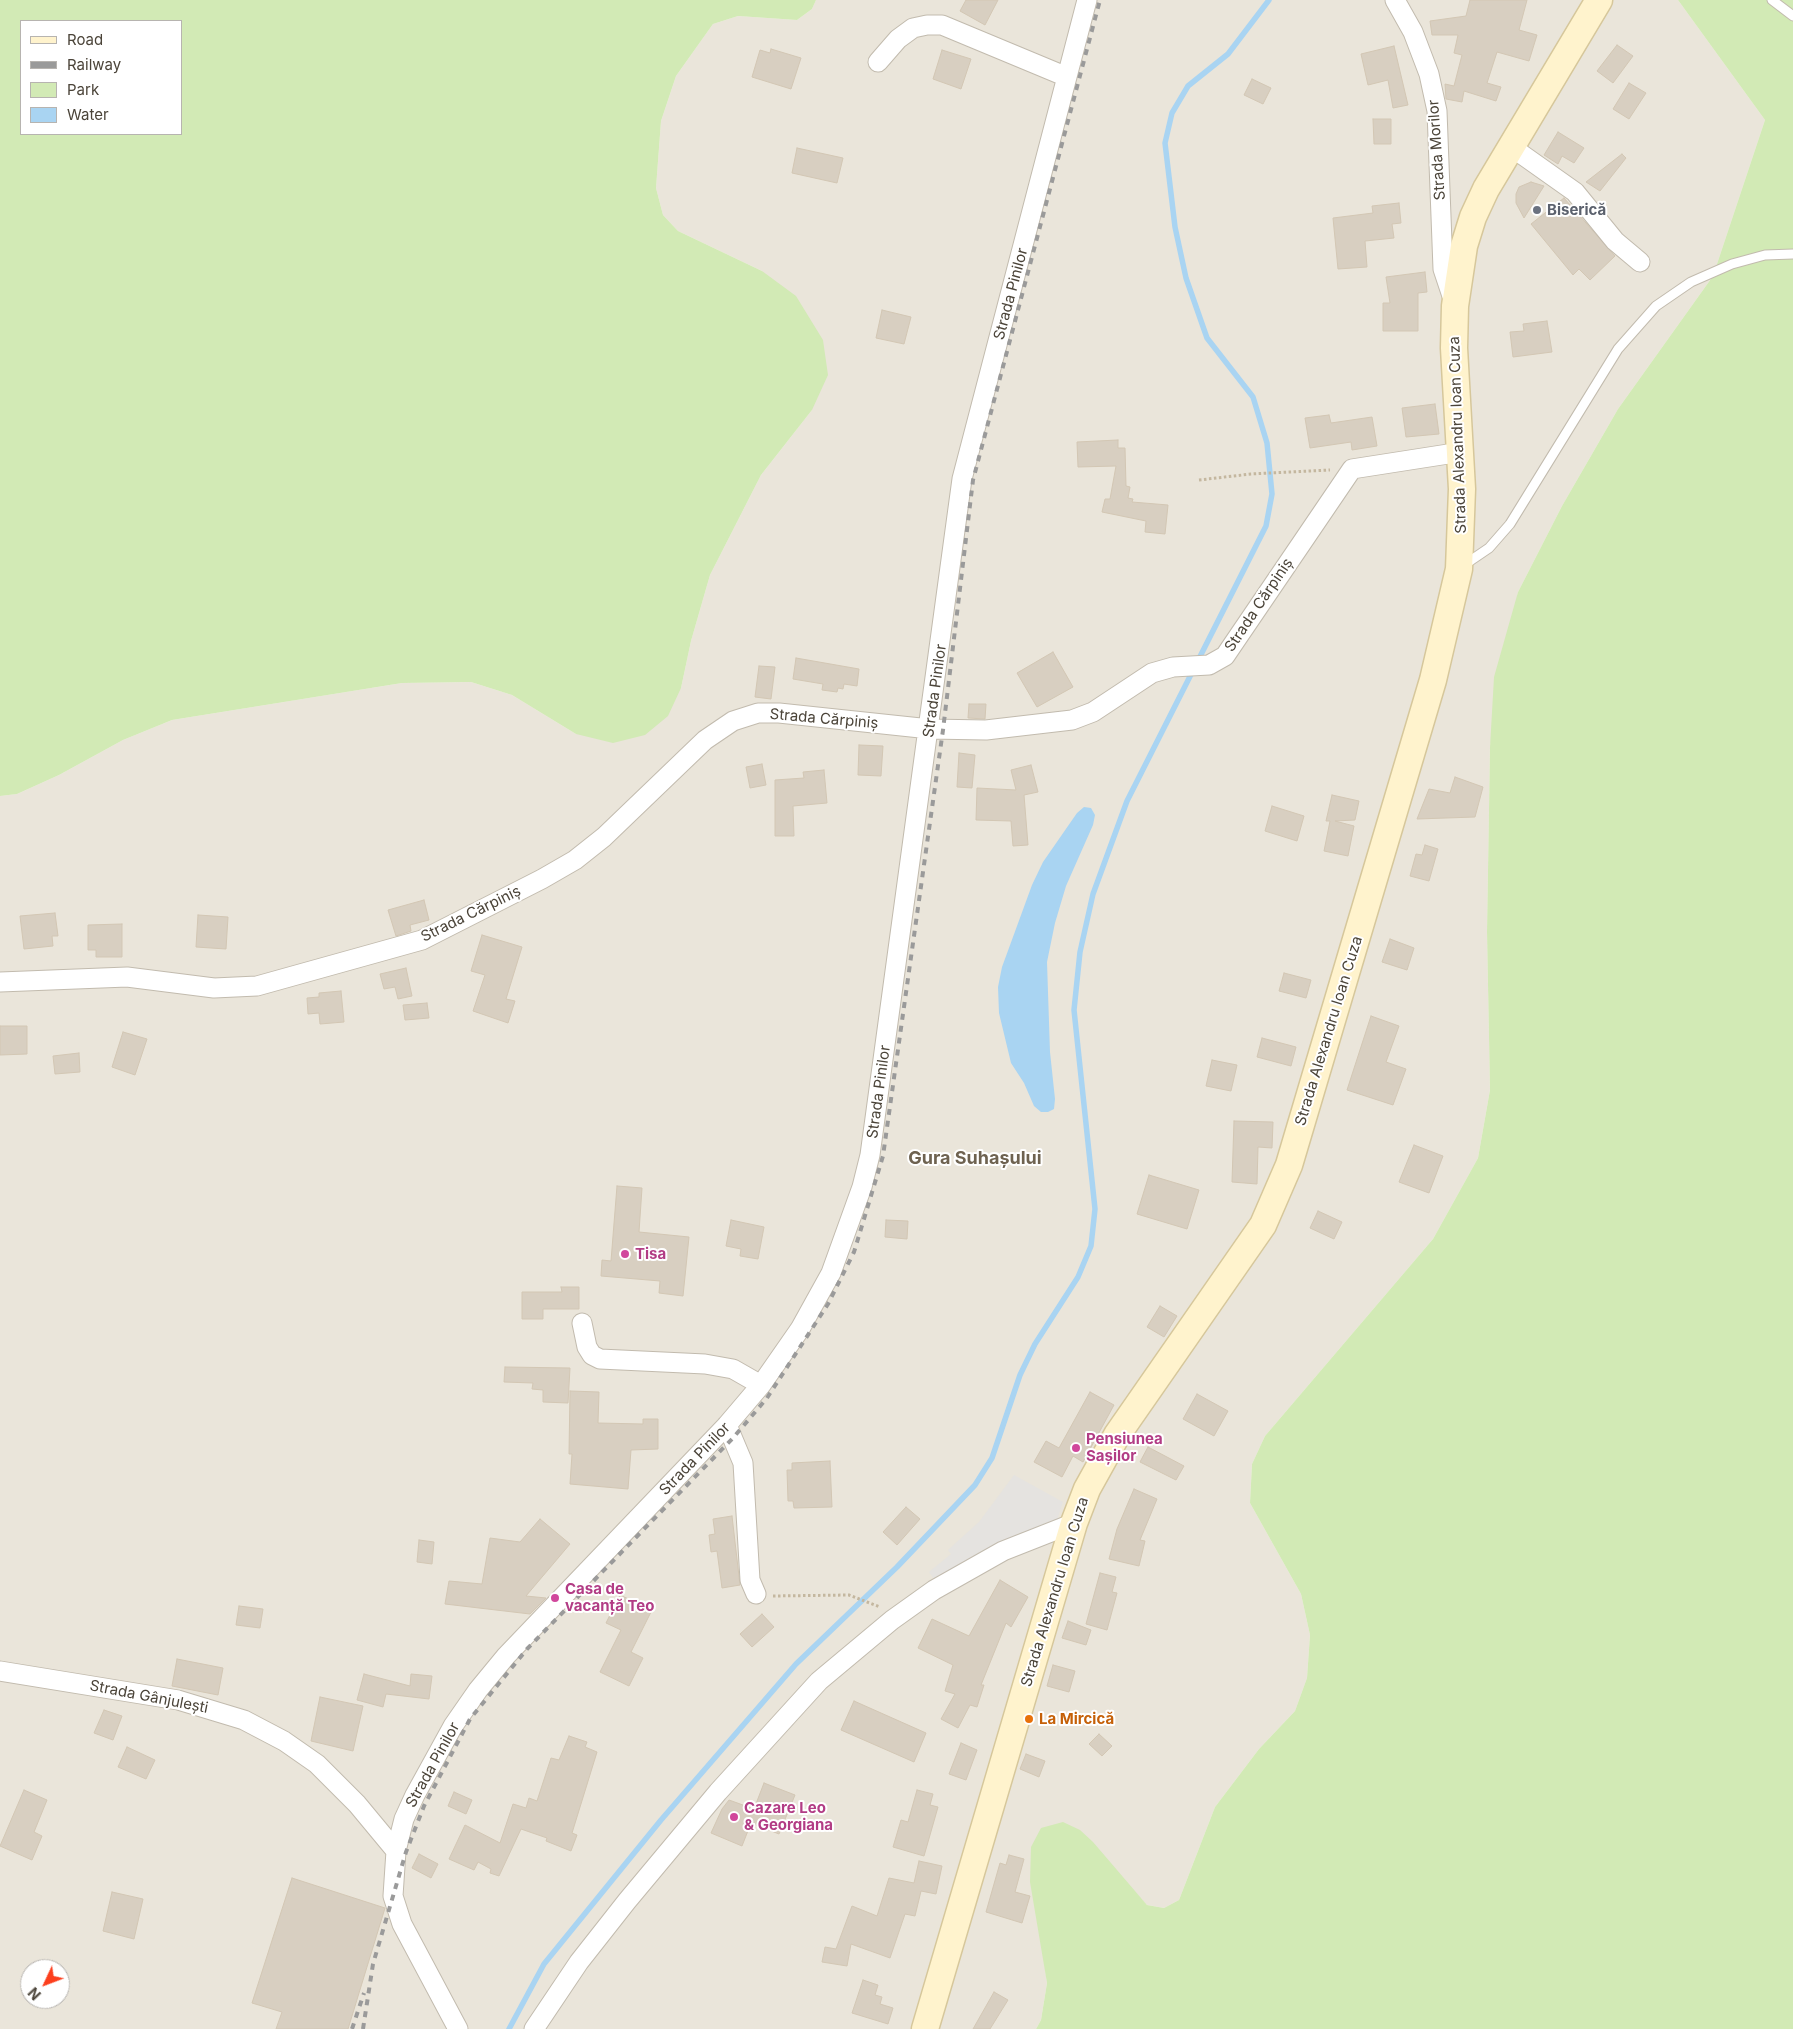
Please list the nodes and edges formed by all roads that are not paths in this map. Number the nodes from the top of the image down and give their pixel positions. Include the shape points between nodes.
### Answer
1 (1087, 0) edge
2 (1395, 0) edge
3 (1599, 0) edge
4 (1772, 0) edge
5 (1793, 16) edge
6 (878, 62) dead end
7 (1068, 77) junction
8 (1510, 146) junction
9 (1793, 254) edge
10 (1640, 262) dead end
11 (1455, 306) junction
12 (1461, 452) junction
13 (1459, 569) junction
14 (930, 729) junction
15 (0, 982) edge
16 (582, 1323) dead end
17 (761, 1385) junction
18 (727, 1425) junction
19 (1074, 1523) junction
20 (756, 1594) road end
21 (0, 1671) edge
22 (396, 1851) junction
23 (458, 2029) edge
24 (534, 2029) edge
25 (925, 2029) edge

1 - 7 street, Strada Pinilor
2 - 11 street, Strada Morilor via 1413,32 1426,66 1437,111 1443,269
3 - 8 main road, Strada Alexandru Ioan Cuza
4 - 5 lane
6 - 7 street via 898,39 913,28 942,25
7 - 14 street, Strada Pinilor via 962,479
8 - 10 street via 1575,192 1615,241
8 - 11 main road, Strada Alexandru Ioan Cuza via 1473,217 1464,246
9 - 13 lane via 1765,256 1732,264 1691,282 1656,306 1618,349 1510,524 1489,548
11 - 12 main road, Strada Alexandru Ioan Cuza via 1454,348
12 - 13 main road, Strada Alexandru Ioan Cuza
12 - 14 street, Strada Cărpiniș via 1352,469 1225,656 1208,665 1173,667 1152,673 1108,704 1072,720 986,730
13 - 19 main road, Strada Alexandru Ioan Cuza via 1428,698 1277,1196 1246,1253 1117,1435 1087,1489
14 - 15 street, Strada Cărpiniș via 779,713 758,713 733,721 705,740 604,837 575,860 550,874 422,940 257,986 214,988 126,977
14 - 17 street, Strada Pinilor via 870,1154 862,1187 831,1273 800,1329
16 - 17 street via 586,1347 600,1359 705,1364 733,1370
17 - 18 street, Strada Pinilor
18 - 20 street via 743,1463 750,1580
18 - 22 street, Strada Pinilor via 506,1656 478,1690 453,1726 415,1795 404,1819
19 - 24 street via 1003,1551 934,1590 892,1620 819,1681 718,1792 620,1908
19 - 25 main road, Strada Alexandru Ioan Cuza
21 - 22 street, Strada Gânjulești via 178,1700 244,1720 284,1741 317,1764 357,1804
22 - 23 street, Strada Pinilor via 393,1896 396,1911

